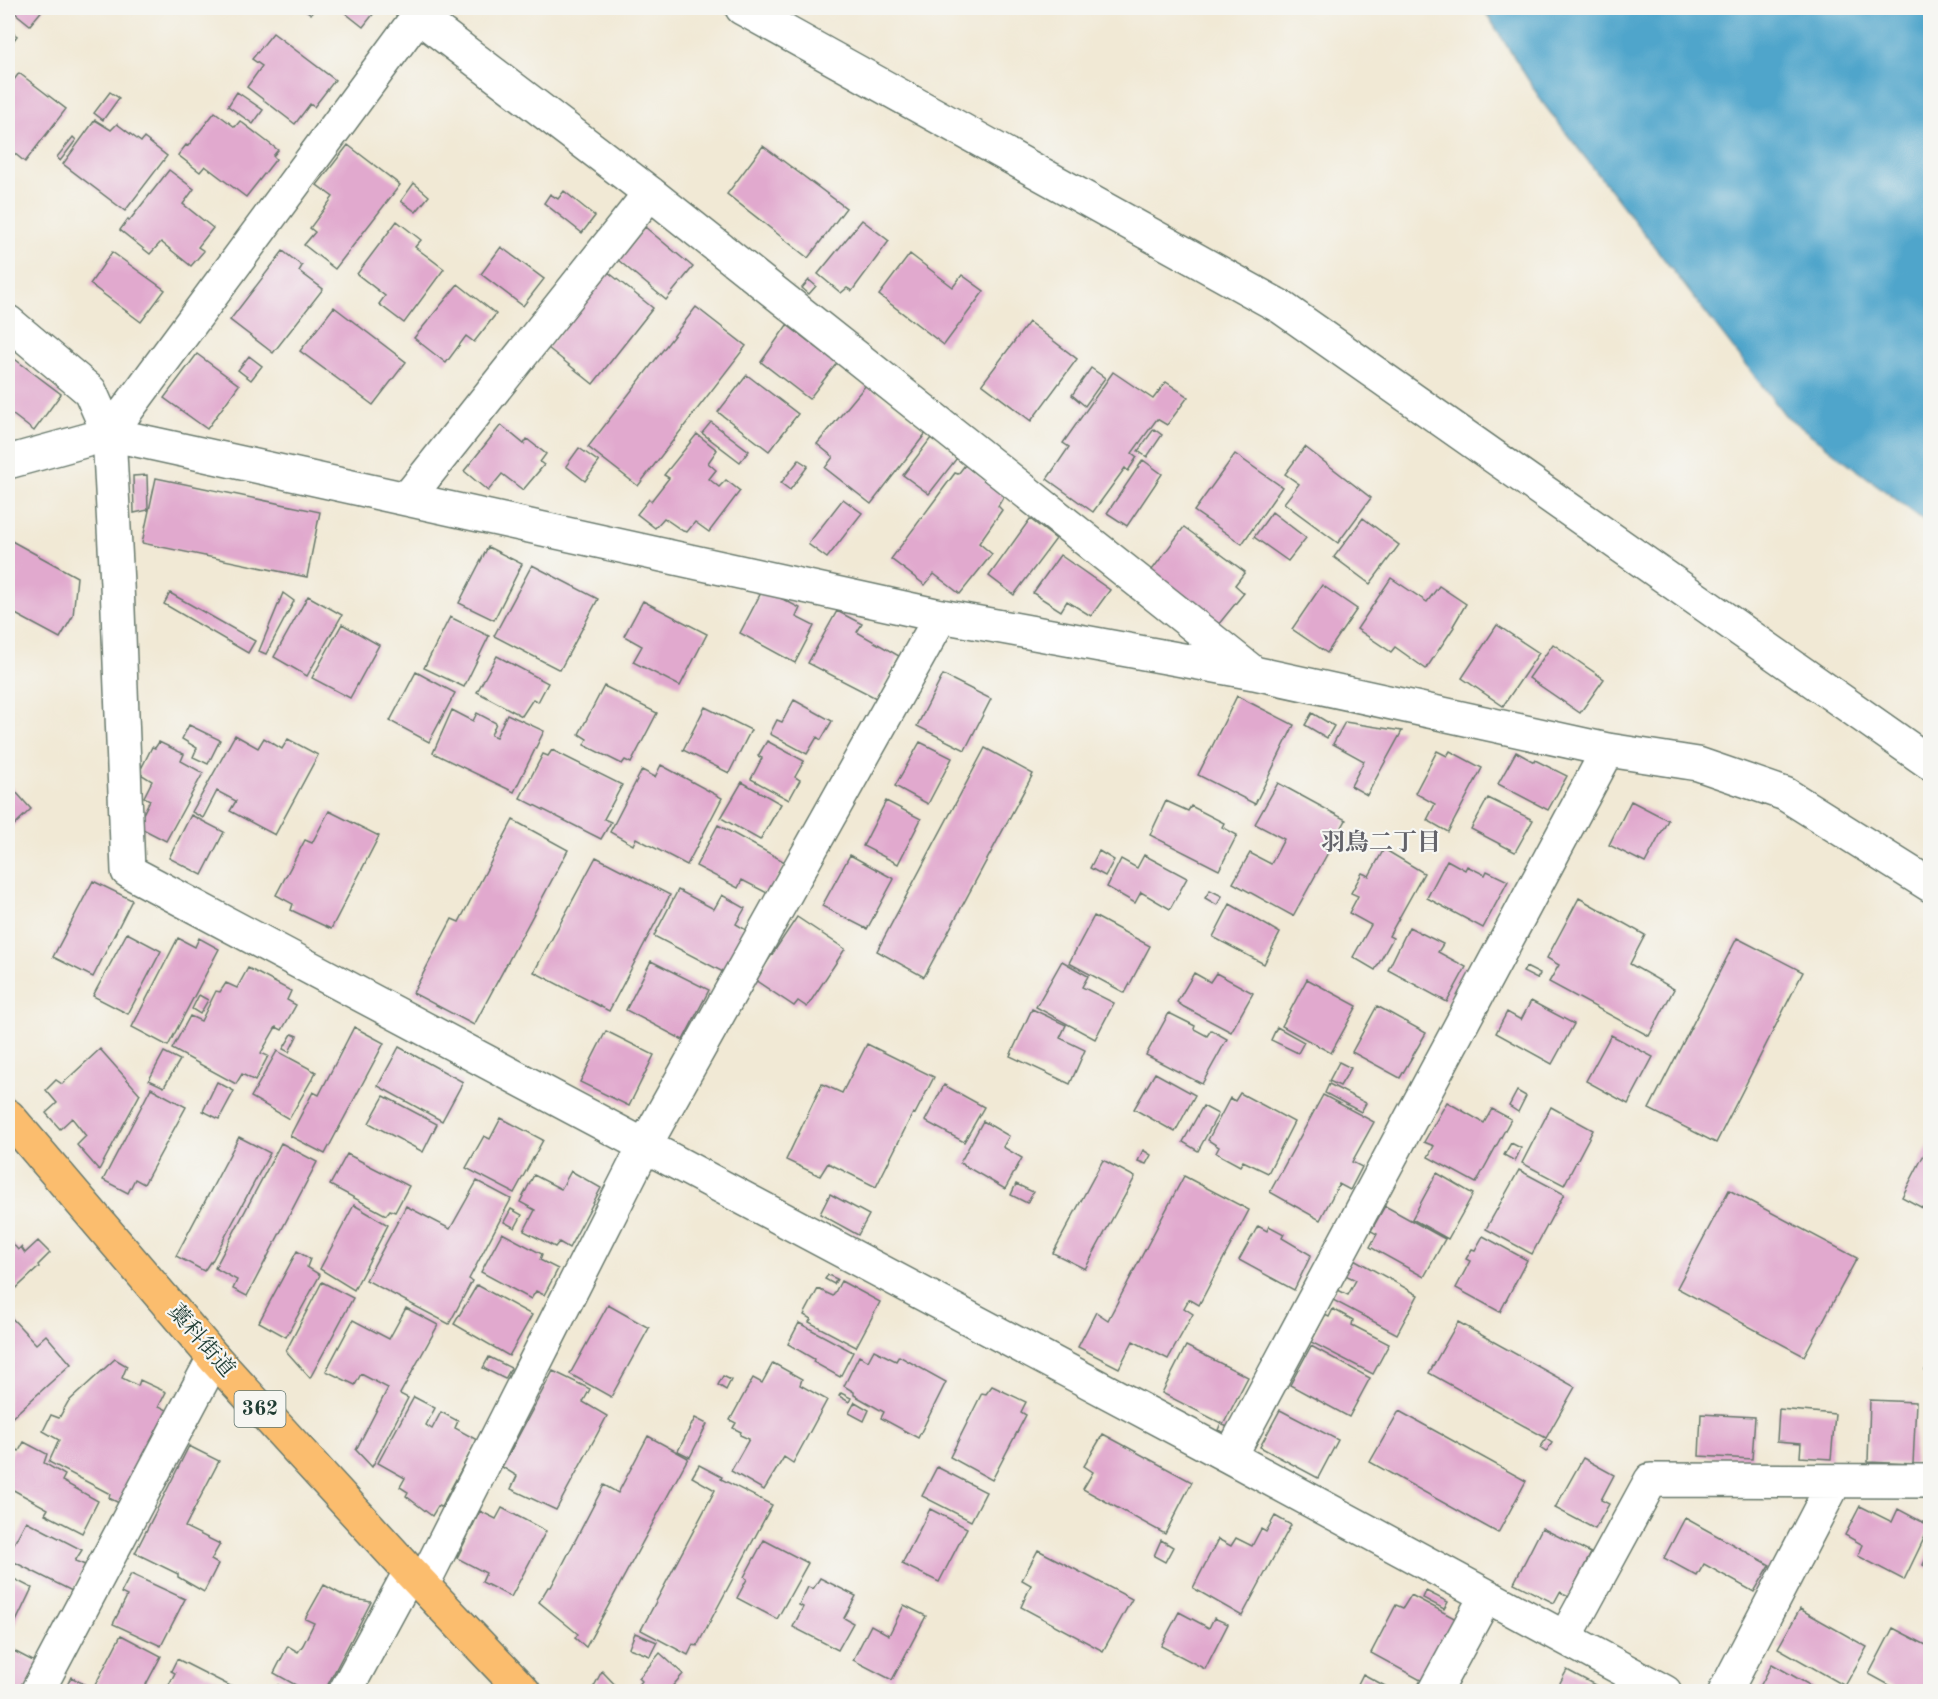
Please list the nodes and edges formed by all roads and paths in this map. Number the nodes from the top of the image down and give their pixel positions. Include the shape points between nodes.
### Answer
1 (742, 8) edge
2 (650, 193) junction
3 (8, 322) edge
4 (109, 434) junction
5 (8, 462) edge
6 (407, 499) junction
7 (941, 616) junction
8 (1254, 673) junction
9 (1608, 750) junction
10 (1930, 763) edge
11 (1930, 885) edge
12 (8, 1116) edge
13 (645, 1144) junction
14 (214, 1358) junction
15 (1230, 1457) junction
16 (1835, 1480) junction
17 (1930, 1481) edge
18 (417, 1578) junction
19 (1486, 1596) junction
20 (1565, 1638) junction
21 (37, 1692) edge
22 (345, 1692) edge
23 (524, 1692) edge
24 (1434, 1692) edge
25 (1665, 1692) edge
26 (1725, 1692) edge

1 - 10 street via 1281,307
2 - 4 street via 418,16
2 - 6 street
2 - 8 street
3 - 4 street via 90,391
4 - 5 street
4 - 6 street
4 - 13 street via 128,871
6 - 7 street
7 - 8 street
7 - 13 street
8 - 9 street
9 - 11 street via 1698,765 1785,794
9 - 15 street
12 - 14 highway, 藁科街道 / 362
13 - 15 street
13 - 18 street
14 - 18 highway, 藁科街道 / 362
14 - 21 street
15 - 19 street
16 - 17 street
16 - 20 street via 1651,1479
16 - 26 street
18 - 22 street
18 - 23 highway, 藁科街道 / 362
19 - 20 street
19 - 24 street
20 - 25 street

